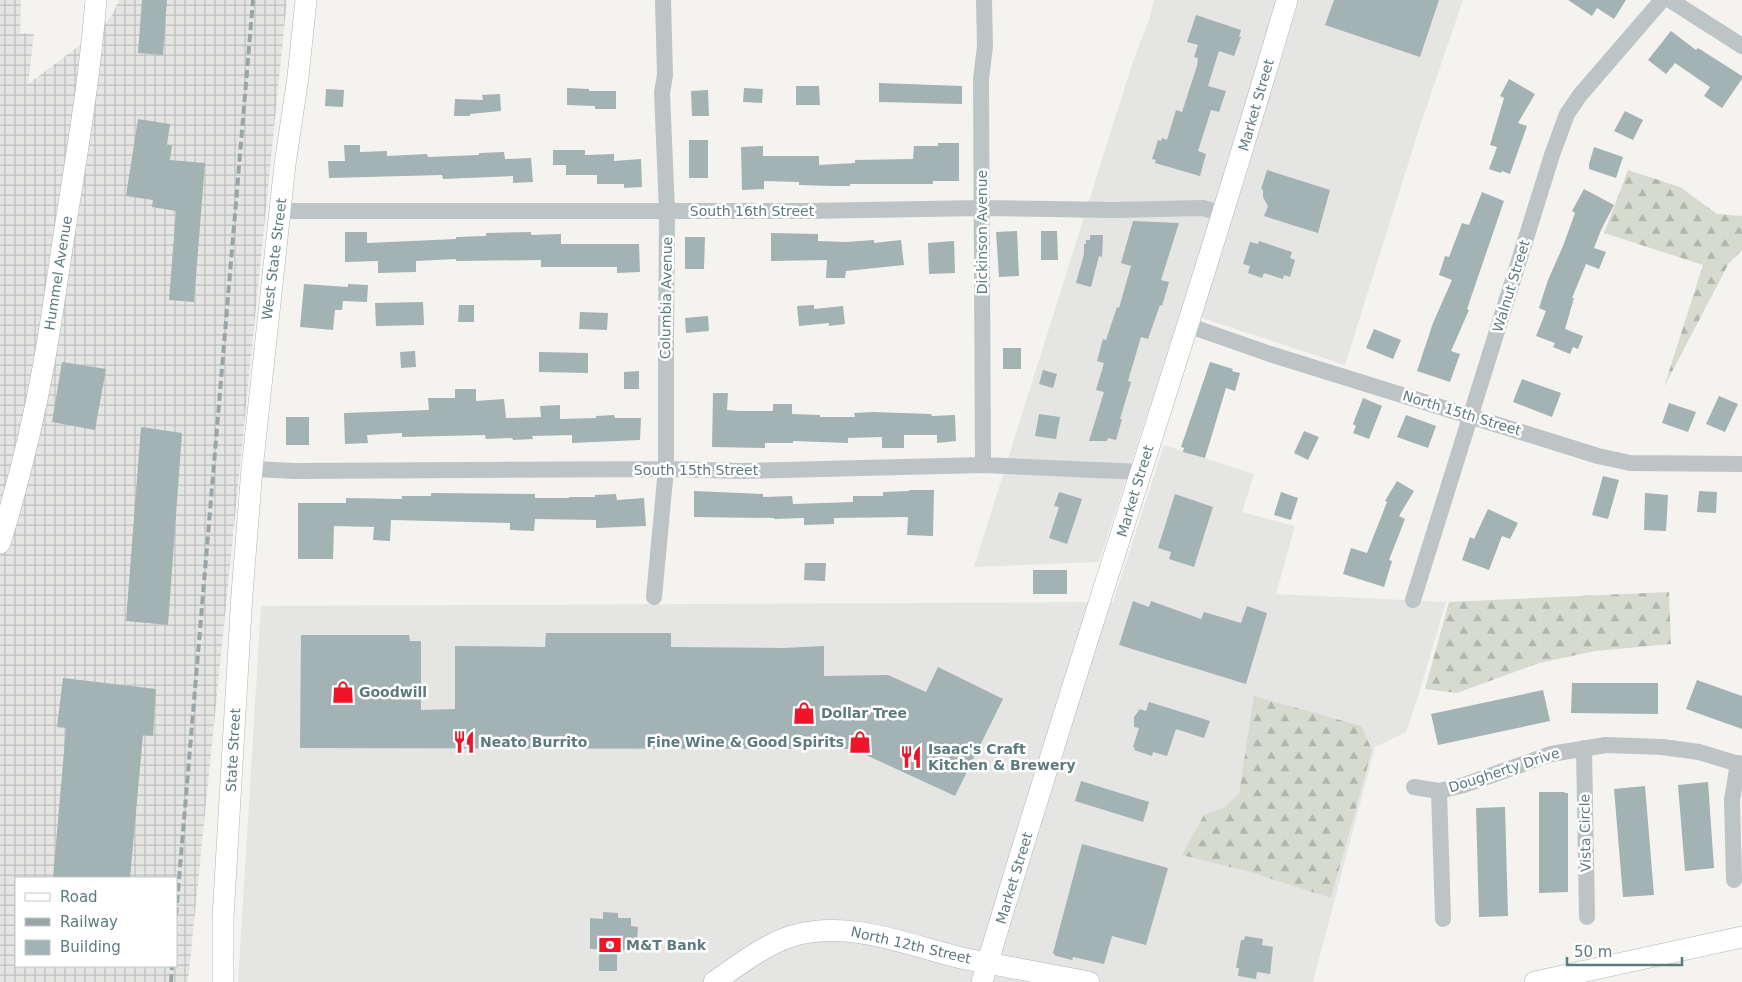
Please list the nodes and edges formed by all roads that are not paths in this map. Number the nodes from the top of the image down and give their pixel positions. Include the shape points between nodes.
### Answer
1 (96, 0) edge
2 (306, 0) edge
3 (663, 0) edge
4 (984, 0) edge
5 (1287, 0) edge
6 (1662, 0) edge
7 (1670, 0) edge
8 (1742, 46) edge
9 (983, 208) junction
10 (280, 211) junction
11 (667, 211) junction
12 (1223, 214) junction
13 (1188, 325) junction
14 (1472, 415) junction
15 (1742, 464) edge
16 (983, 465) junction
17 (252, 469) junction
18 (666, 469) junction
19 (1141, 472) junction
20 (247, 519) joint
21 (0, 543) edge
22 (654, 597) dead end
23 (1413, 600) dead end
24 (1584, 748) junction
25 (1740, 764) edge
26 (1414, 787) dead end
27 (1439, 791) junction
28 (1734, 880) dead end
29 (1587, 918) dead end
30 (1443, 919) dead end
31 (1742, 937) edge
32 (985, 972) edge
33 (223, 982) edge
34 (714, 982) edge
35 (1089, 982) edge
36 (1535, 982) edge

1 - 21 main road, Hummel Avenue via 77,152 44,362
2 - 10 main road, West State Street
3 - 11 street, Columbia Avenue via 665,75 662,93
4 - 9 street, Dickinson Avenue via 985,46 981,80
5 - 12 main road, Market Street
6 - 14 street, Walnut Street via 1583,90 1567,114
7 - 8 street
9 - 11 street, South 16th Street
9 - 12 street, South 16th Street via 1203,208
9 - 16 street, Dickinson Avenue
10 - 11 street, South 16th Street
10 - 17 main road, West State Street
11 - 18 street, Columbia Avenue
12 - 13 main road, Market Street
13 - 14 street, North 15th Street via 1270,354
13 - 19 main road, Market Street
14 - 15 street, North 15th Street via 1598,456 1630,463
14 - 23 street, Walnut Street
16 - 18 street, South 15th Street
16 - 19 street, South 15th Street
17 - 18 street, South 15th Street
17 - 20 main road, West State Street
18 - 22 street, Columbia Avenue
19 - 32 main road, Market Street
20 - 33 main road, State Street via 223,918
24 - 25 street, Dougherty Drive via 1606,745 1662,747 1699,752
24 - 27 street, Dougherty Drive via 1551,754
24 - 29 street, Vista Circle
25 - 28 street via 1732,800
26 - 27 street, Dougherty Drive
27 - 30 street
31 - 36 main road
32 - 34 main road, North 12th Street via 857,931 844,930 819,931 778,941
32 - 35 main road, North 12th Street

